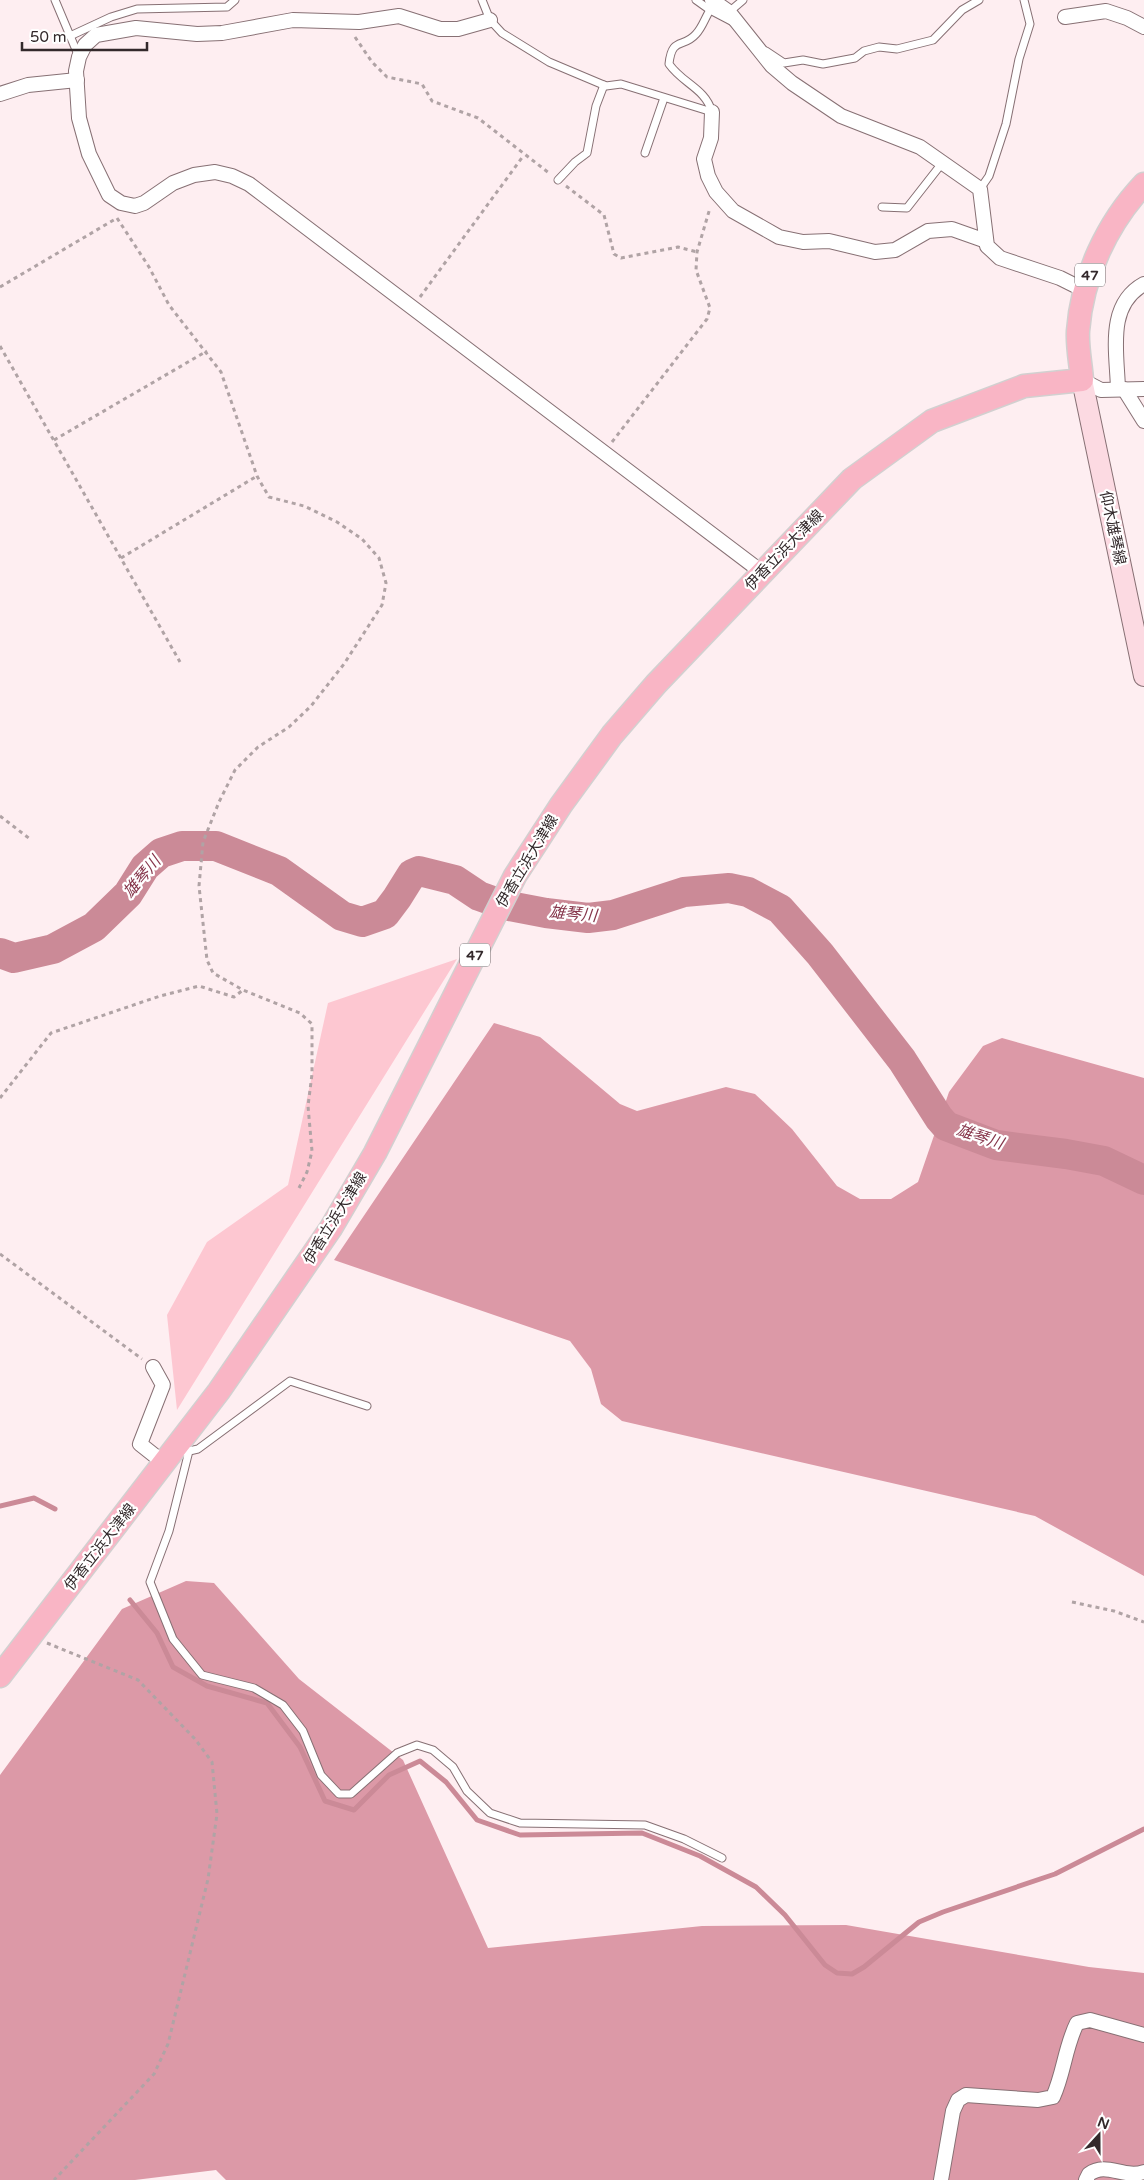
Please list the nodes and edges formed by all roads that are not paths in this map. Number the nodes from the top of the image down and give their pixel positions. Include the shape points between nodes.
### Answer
1 (55, 0) edge
2 (236, 0) edge
3 (482, 0) edge
4 (696, 0) edge
5 (743, 0) edge
6 (979, 0) edge
7 (1024, 0) edge
8 (711, 5) edge
9 (729, 12) junction
10 (1065, 17) dead end
11 (490, 20) junction
12 (738, 24) junction
13 (1144, 27) edge
14 (70, 36) junction
15 (755, 44) junction
16 (80, 57) junction
17 (77, 80) junction
18 (604, 85) junction
19 (0, 94) edge
20 (664, 98) junction
21 (712, 112) junction
22 (644, 153) dead end
23 (943, 162) junction
24 (558, 180) road end
25 (1144, 184) edge
26 (980, 189) junction
27 (882, 207) dead end
28 (986, 241) junction
29 (1144, 284) edge
30 (1086, 291) junction
31 (1082, 380) junction
32 (1121, 389) junction
33 (1144, 389) edge
34 (1144, 421) edge
35 (763, 573) junction
36 (1144, 676) edge
37 (153, 1366) road end
38 (367, 1406) dead end
39 (174, 1456) junction
40 (0, 1676) edge
41 (722, 1858) dead end
42 (1144, 2035) edge
43 (1144, 2172) edge
44 (941, 2180) edge
45 (1086, 2180) edge

1 - 14 lane
2 - 14 lane via 227,7 137,9
3 - 11 lane
4 - 8 lane
5 - 9 lane
6 - 15 lane via 962,10 933,40 898,49 879,47 864,51 855,58 823,64 803,60 784,63
7 - 26 lane via 1030,24 1019,59 1006,124 989,176
8 - 9 street
8 - 12 lane
8 - 21 lane via 695,35 675,45 669,64 676,74 705,96
9 - 12 street
10 - 13 street via 1106,11
11 - 16 street via 458,29 440,29 399,16 351,22 292,20 222,33 136,28 96,35 85,45
11 - 18 lane via 502,33 548,62
12 - 15 street
14 - 16 lane
15 - 23 street via 792,84 841,116 920,147
16 - 17 street
17 - 19 street via 28,85
17 - 35 street via 79,118 89,154 108,195 134,206 173,183 215,172 249,184
18 - 20 lane via 621,84
18 - 24 lane via 596,106 588,153
20 - 21 lane
20 - 22 lane
21 - 28 street via 711,138 704,159 712,185 734,211 779,237 803,242 829,241 875,252 895,250 928,231 952,229
23 - 26 street
23 - 27 lane via 907,208
25 - 30 main road, 47 via 1108,231
26 - 28 street
28 - 30 street via 1000,258 1060,278
29 - 32 street via 1131,291 1116,322
30 - 31 main road, 47 via 1078,331
31 - 32 street via 1102,390
31 - 35 main road, 伊香立浜大津線 / 47 via 1024,386 932,421 852,479
31 - 36 main road, 仰木雄琴線
32 - 33 street
32 - 34 street
35 - 39 main road, 伊香立浜大津線 / 47 via 612,735 561,805 515,876 375,1152 331,1228
37 - 39 street via 163,1385 140,1444
38 - 39 lane via 290,1381 198,1449
39 - 40 main road, 伊香立浜大津線 / 47
39 - 41 lane via 169,1531 150,1582 173,1639 202,1676 254,1688 283,1705 303,1731 320,1775 339,1794 351,1794 397,1753 417,1745 433,1750 453,1767 467,1790 490,1813 520,1823 645,1825
42 - 44 street via 1090,2020 1077,2023 1053,2097 1038,2100 966,2095 958,2100 953,2111
43 - 45 street via 1135,2175 1101,2169 1089,2174

